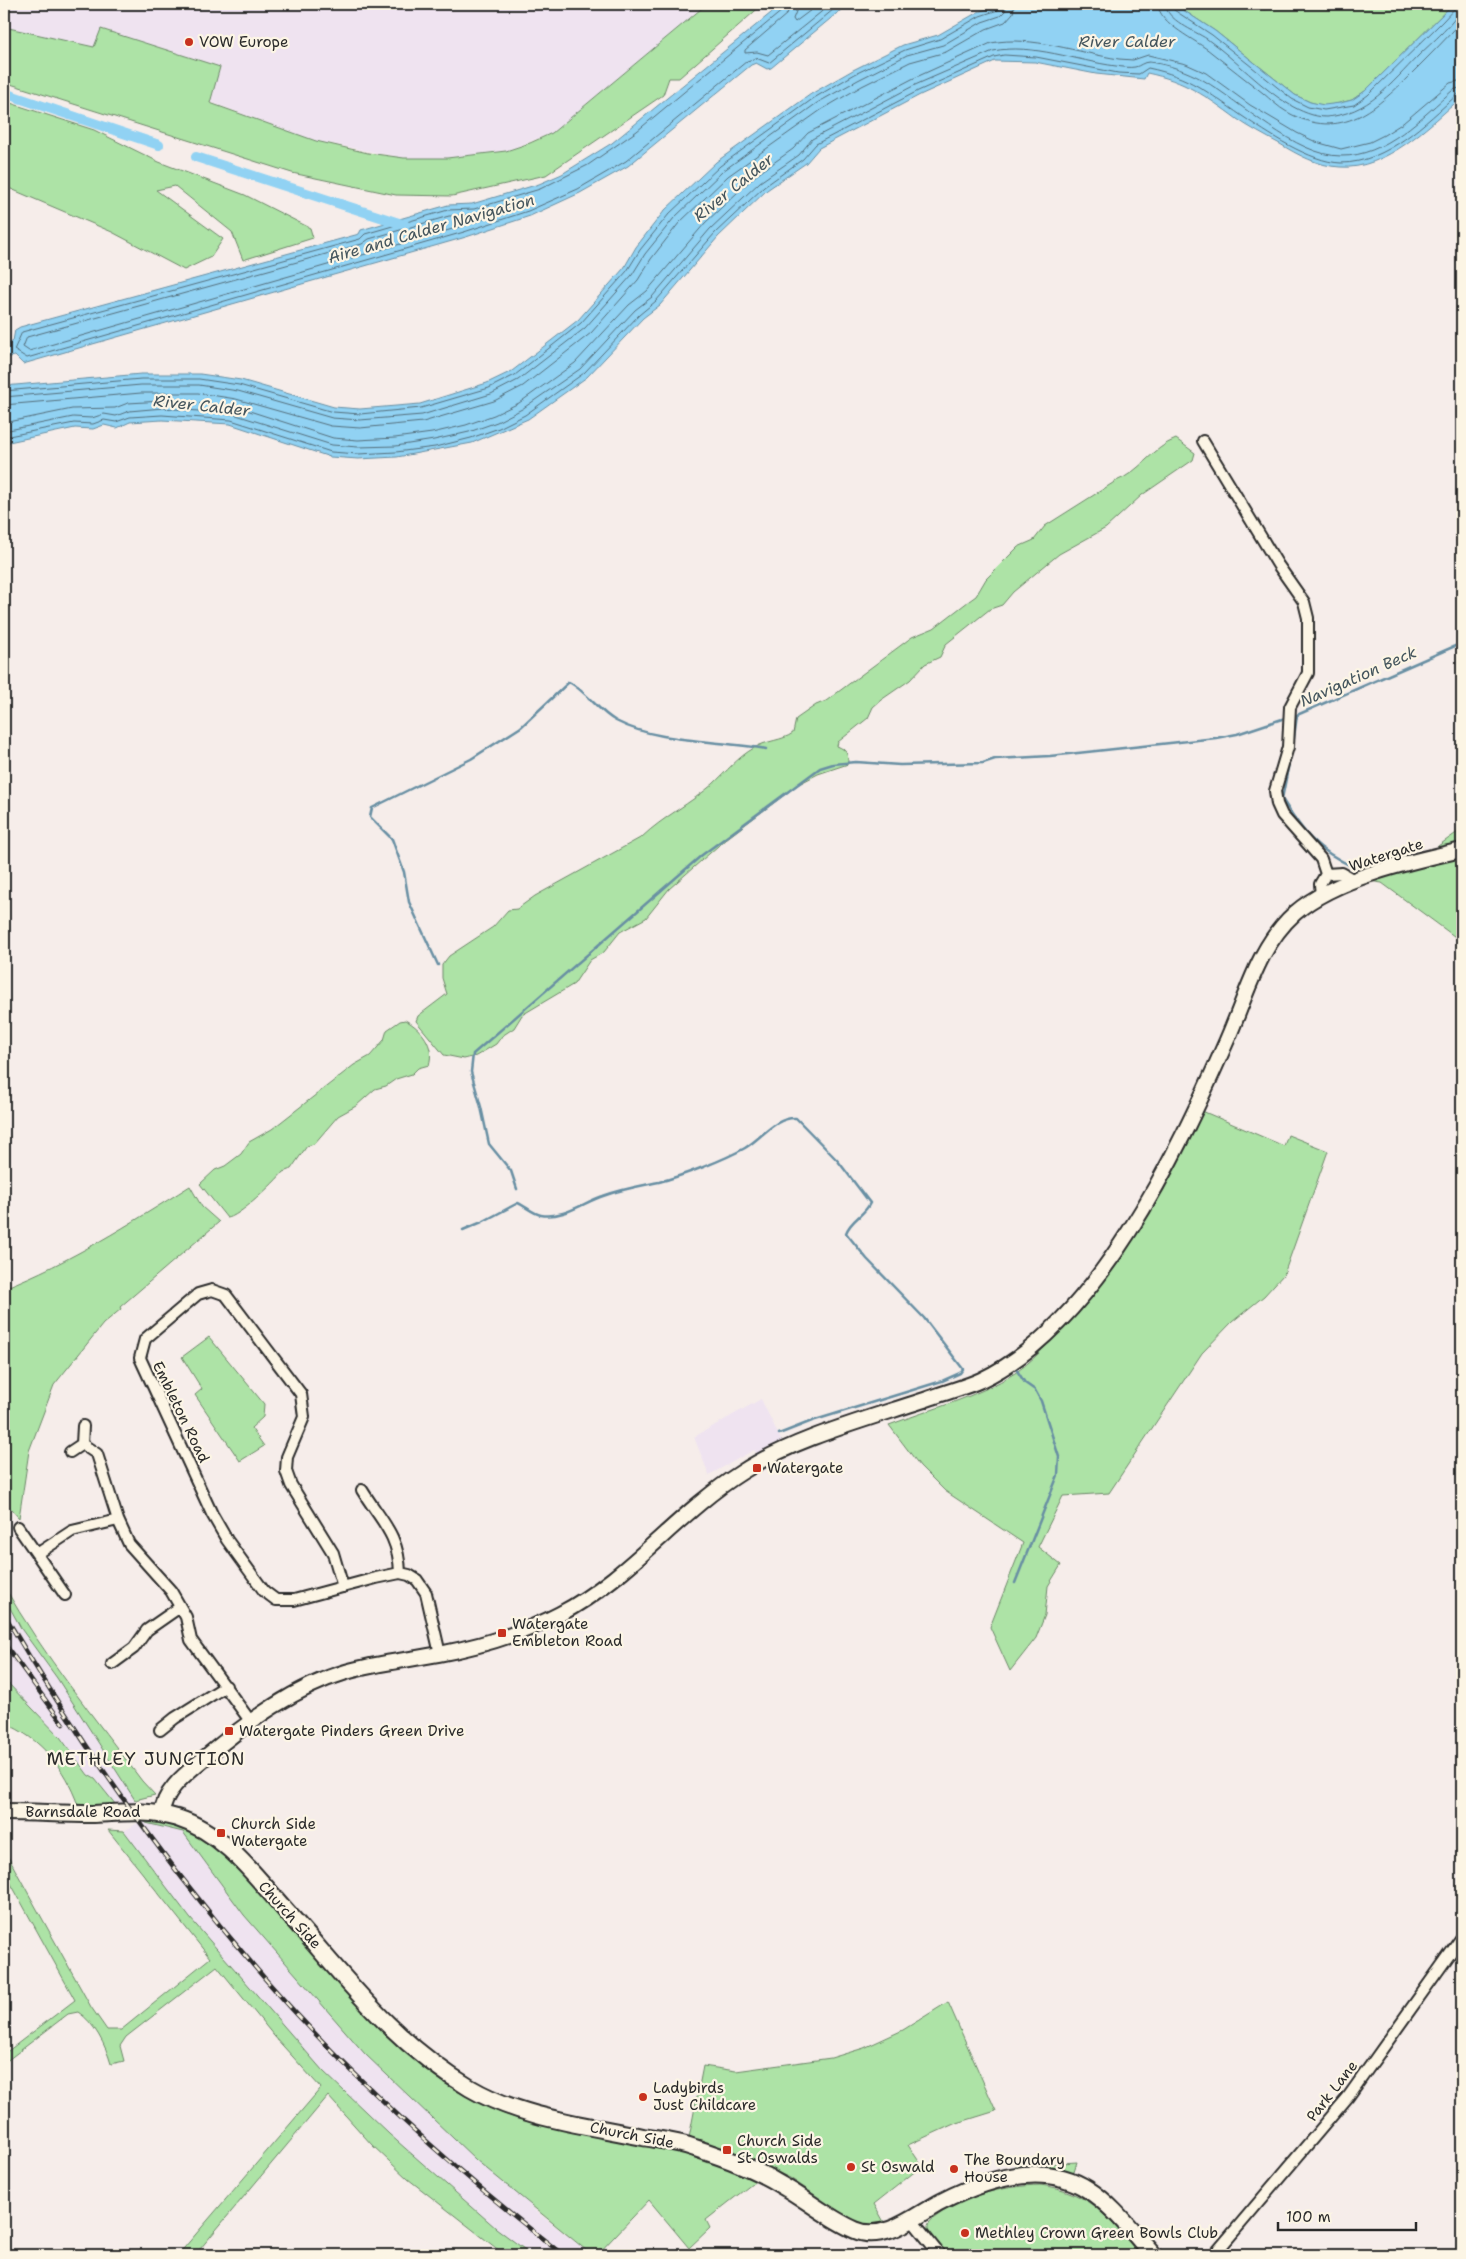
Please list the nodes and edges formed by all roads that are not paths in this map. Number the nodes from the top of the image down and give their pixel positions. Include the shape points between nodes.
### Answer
1 (1203, 441) dead end
2 (1462, 850) edge
3 (1326, 874) junction
4 (1356, 881) junction
5 (1321, 896) junction
6 (83, 1426) dead end
7 (82, 1444) junction
8 (70, 1452) dead end
9 (362, 1490) dead end
10 (118, 1520) junction
11 (18, 1527) dead end
12 (37, 1554) junction
13 (400, 1574) junction
14 (343, 1587) junction
15 (65, 1595) dead end
16 (180, 1607) junction
17 (440, 1654) junction
18 (112, 1664) dead end
19 (226, 1686) junction
20 (251, 1722) junction
21 (160, 1730) dead end
22 (4, 1812) edge
23 (162, 1813) junction
24 (1462, 1937) edge
25 (911, 2219) junction
26 (940, 2255) edge
27 (1153, 2255) edge
28 (1214, 2255) edge

1 - 3 street via 1278,566 1304,602 1308,618 1308,673 1290,707 1288,746 1275,791 1282,815 1321,859
2 - 4 main road, Watergate
3 - 4 street via 1342,873
3 - 5 street via 1320,884
4 - 5 main road, Watergate
5 - 17 main road, Watergate via 1295,914 1267,945 1200,1101 1115,1253 1053,1327 1000,1369 978,1382 832,1431 774,1454 742,1472 708,1496 584,1600 502,1639
6 - 7 street
7 - 8 street
7 - 10 street via 97,1454
9 - 13 street via 395,1540 400,1553
10 - 12 street via 72,1531
10 - 16 street via 129,1544
11 - 12 street
12 - 15 street
13 - 14 street, Embleton Road
13 - 17 street via 417,1580 426,1593
14 - 14 street, Embleton Road via 294,1600 276,1600 264,1591 212,1514 141,1364 140,1351 145,1339 205,1290 226,1295 301,1394 304,1417 287,1457 286,1471 291,1485 333,1553
16 - 18 street via 147,1630 134,1648
16 - 19 street via 186,1617 191,1640
17 - 20 main road, Watergate via 332,1676
19 - 20 street
19 - 21 street
20 - 23 main road, Watergate via 174,1786 164,1799
22 - 23 main road, Barnsdale Road
23 - 25 main road, Church Side via 191,1823 222,1842 402,2039 474,2090 513,2106 570,2122 690,2146 742,2164 861,2233 884,2232
24 - 28 street, Park Lane via 1348,2097
25 - 26 street
25 - 27 main road, Church Side via 951,2197 989,2182 1027,2175 1050,2176 1066,2179 1089,2190

